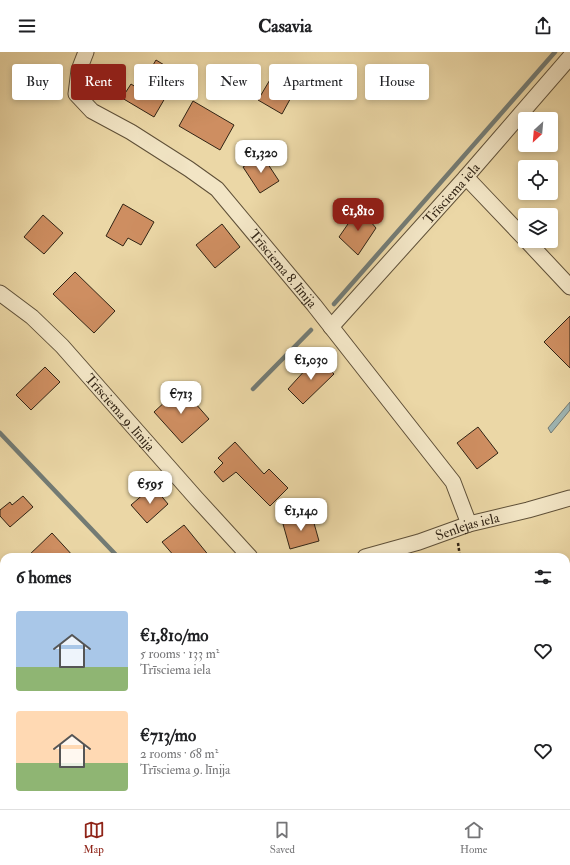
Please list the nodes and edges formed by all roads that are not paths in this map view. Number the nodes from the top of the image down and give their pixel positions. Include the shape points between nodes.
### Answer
1 (86, 52) edge
2 (570, 57) edge
3 (466, 177) junction
4 (518, 232) edge
5 (534, 248) edge
6 (570, 286) edge
7 (0, 293) edge
8 (331, 327) junction
9 (570, 498) edge
10 (469, 524) junction
11 (246, 553) edge
12 (379, 553) edge

1 - 8 street, Trīsciema 8. līnija via 79,70 76,94 92,111 130,132 217,189
2 - 3 street, Trīsciema iela
3 - 4 street
3 - 8 street, Trīsciema iela
5 - 6 street
7 - 11 street, Trīsciema 9. līnija via 32,317 62,346
8 - 10 street, Trīsciema 8. līnija via 452,482
9 - 10 street, Senlejas iela
10 - 12 street, Senlejas iela

